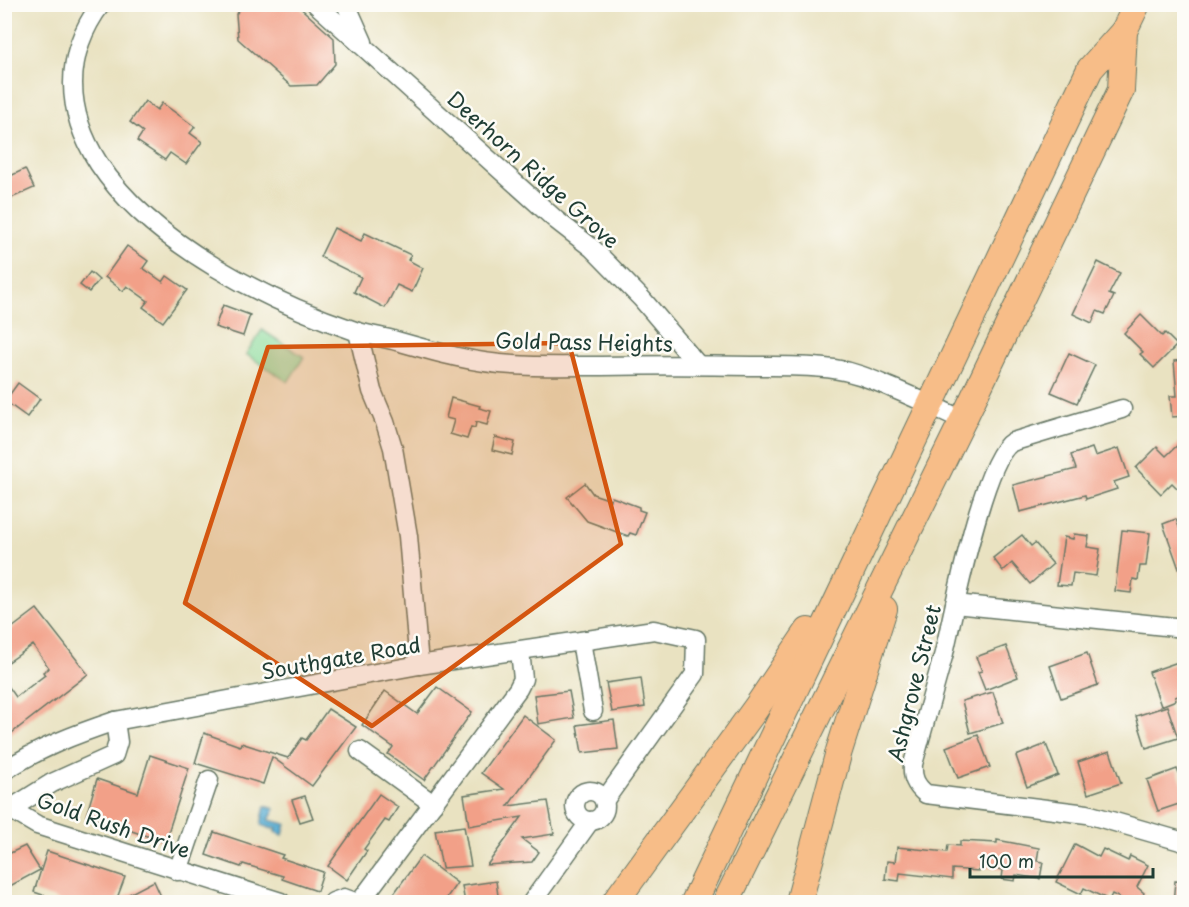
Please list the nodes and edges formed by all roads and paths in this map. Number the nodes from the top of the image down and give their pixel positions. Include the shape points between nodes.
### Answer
1 (101, 4) edge
2 (316, 4) edge
3 (346, 4) edge
4 (1137, 4) edge
5 (1124, 31) junction
6 (365, 46) junction
7 (358, 332) junction
8 (698, 365) junction
9 (930, 405) junction
10 (1122, 409) dead end
11 (963, 420) junction
12 (951, 444) junction
13 (880, 512) junction
14 (955, 604) junction
15 (1185, 628) edge
16 (581, 641) junction
17 (520, 651) junction
18 (419, 665) junction
19 (593, 711) dead end
20 (115, 721) junction
21 (360, 751) dead end
22 (4, 771) edge
23 (209, 780) dead end
24 (604, 801) junction
25 (433, 804) junction
26 (7, 811) edge
27 (590, 821) junction
28 (1185, 843) edge
29 (178, 871) junction
30 (281, 903) edge
31 (333, 903) edge
32 (355, 903) edge
33 (360, 903) edge
34 (532, 903) edge
35 (615, 903) edge
36 (694, 903) edge
37 (726, 903) edge
38 (799, 903) edge

1 - 7 street, Gold Pass Heights via 77,46 72,71 78,119 105,173 135,206 215,268 282,303
2 - 6 street
3 - 6 street, Deerhorn Ridge Grove
4 - 5 highway
5 - 9 highway via 1090,69
5 - 11 highway via 1121,90
6 - 8 street, Deerhorn Ridge Grove via 592,248 642,298
7 - 8 street, Gold Pass Heights via 511,365
7 - 18 street via 372,391 393,448 408,537
8 - 9 street, Gold Pass Heights via 834,369 867,377
9 - 11 street, Gold Pass Heights
9 - 13 highway
10 - 14 street, Ashgrove Street via 1012,442 1002,450 972,535
11 - 12 highway
12 - 37 highway
12 - 38 highway via 861,678
13 - 35 highway via 786,666
13 - 36 highway
14 - 15 street
14 - 28 street, Ashgrove Street via 913,764 918,788 926,794 1087,814
16 - 17 street, Southgate Road
16 - 19 street
16 - 24 street, Southgate Road via 654,630 696,639 695,674
17 - 18 street, Southgate Road
17 - 25 street via 523,679 518,689
18 - 20 street, Southgate Road
20 - 22 street, Southgate Road via 68,737
20 - 26 street, Gold Rush Drive via 118,742 114,755 52,783
21 - 25 street
23 - 29 street
24 - 27 street via 603,813
24 - 27 street via 592,791 577,798 577,814
25 - 33 street
26 - 29 street, Gold Rush Drive via 37,825
27 - 34 street
29 - 30 street, Gold Rush Drive
31 - 32 street via 344,898

